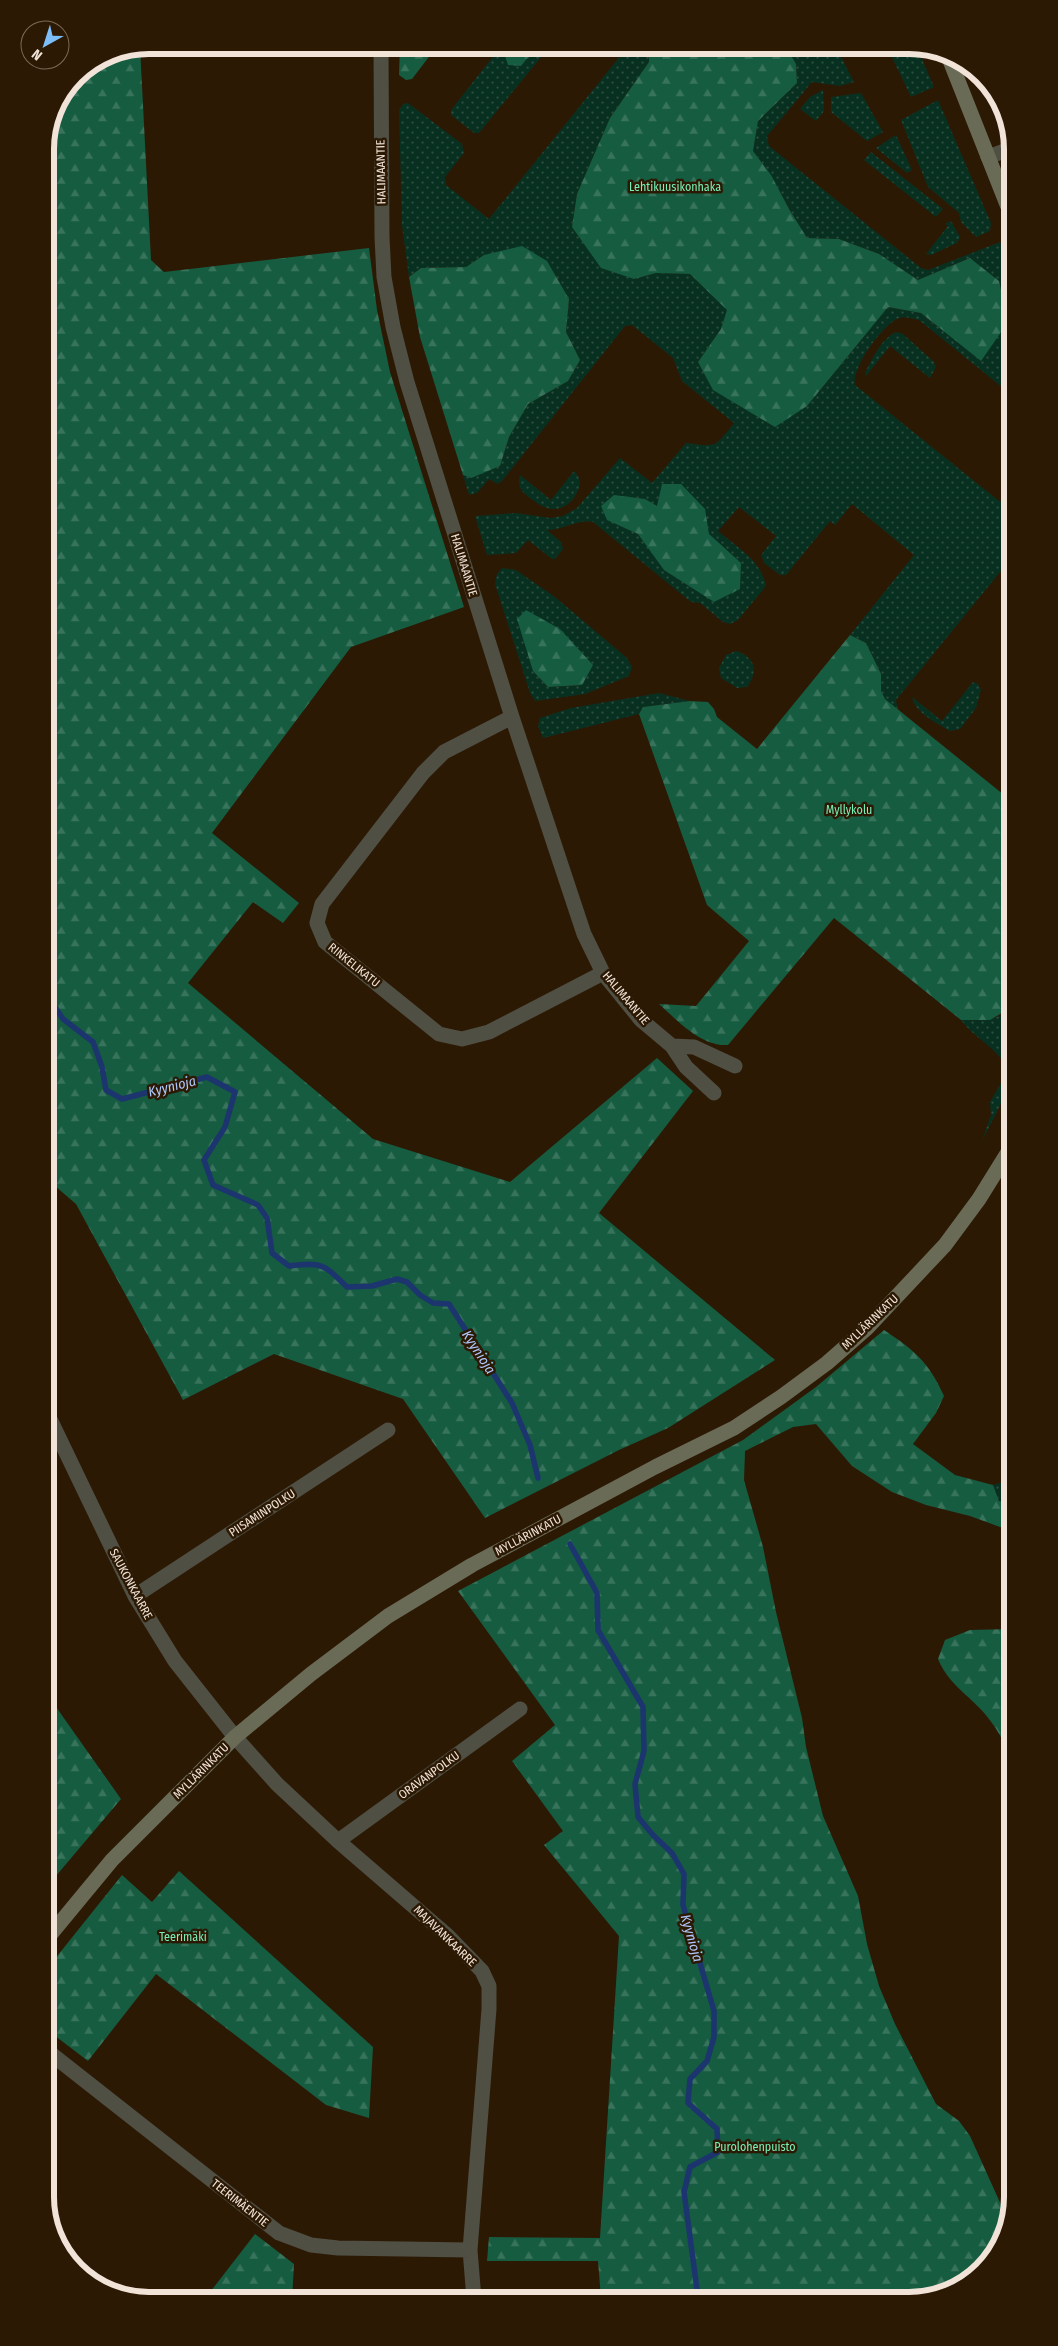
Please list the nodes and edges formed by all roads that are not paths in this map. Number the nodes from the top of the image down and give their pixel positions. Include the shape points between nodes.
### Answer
1 (381, 54) edge
2 (951, 63) edge
3 (1004, 151) edge
4 (988, 157) junction
5 (1004, 197) edge
6 (512, 717) junction
7 (603, 973) junction
8 (672, 1046) junction
9 (735, 1066) dead end
10 (714, 1093) dead end
11 (1004, 1159) edge
12 (54, 1429) edge
13 (388, 1430) dead end
14 (135, 1596) junction
15 (520, 1709) dead end
16 (235, 1737) junction
17 (338, 1841) junction
18 (54, 1930) edge
19 (54, 2056) edge
20 (470, 2250) junction
21 (474, 2292) edge

1 - 6 street, HALIMAANTIE via 382,237 392,327
2 - 4 street
3 - 4 street
4 - 5 street
6 - 7 street, HALIMAANTIE via 584,934
6 - 7 street, RINKELIKATU via 444,752 423,773 322,904 317,922 326,942 431,1028 439,1034 462,1039 489,1032
7 - 8 street, HALIMAANTIE via 641,1020
8 - 9 street via 694,1047
8 - 10 street, HALIMAANTIE via 686,1067
11 - 16 street, MYLLÄRINKATU via 945,1245 867,1328 827,1363 734,1428 481,1561 388,1616
12 - 14 street, SAUKONKAARRE
13 - 14 street, PIISAMINPOLKU
14 - 16 street, SAUKONKAARRE via 175,1661
15 - 17 street, ORAVANPOLKU
16 - 17 street, MAJAVANKAARRE via 277,1784
16 - 18 street, MYLLÄRINKATU via 112,1860
17 - 20 street, MAJAVANKAARRE via 448,1936 482,1972 489,1986
19 - 20 street, TEERIMÄENTIE via 279,2233 311,2245 338,2248
20 - 21 street, MAJAVANKAARRE

